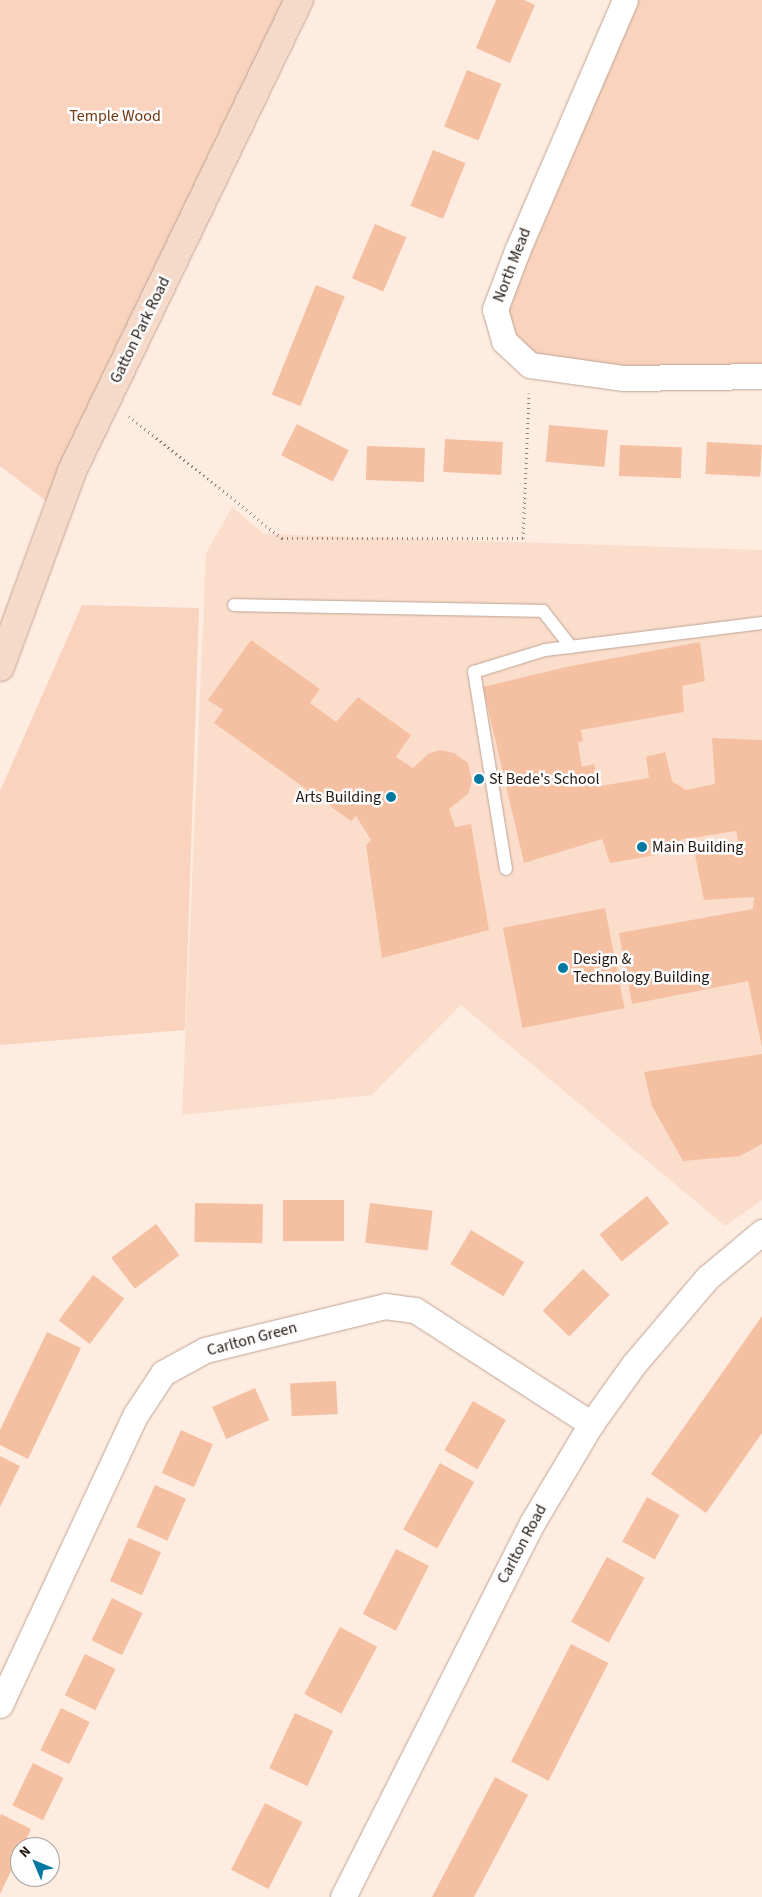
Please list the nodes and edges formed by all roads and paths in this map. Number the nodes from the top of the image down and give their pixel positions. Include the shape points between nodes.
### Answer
1 (299, 0) edge
2 (626, 0) edge
3 (530, 364) junction
4 (762, 376) edge
5 (107, 398) junction
6 (234, 605) dead end
7 (762, 623) edge
8 (571, 647) junction
9 (0, 667) edge
10 (506, 869) dead end
11 (762, 1232) edge
12 (590, 1424) junction
13 (0, 1705) edge
14 (343, 1897) edge

1 - 5 main road, Gatton Park Road
2 - 3 street, North Mead via 516,251 495,309 504,341
3 - 4 street via 624,378
3 - 5 path via 523,538 282,538
5 - 9 main road, Gatton Park Road via 72,471
6 - 8 lane via 544,611
7 - 8 lane
8 - 10 lane via 544,650 474,672
11 - 12 street, Carlton Road via 707,1278 634,1364
12 - 13 street, Carlton Green via 415,1310 385,1306 205,1350 163,1373 136,1414
12 - 14 street, Carlton Road via 532,1523

